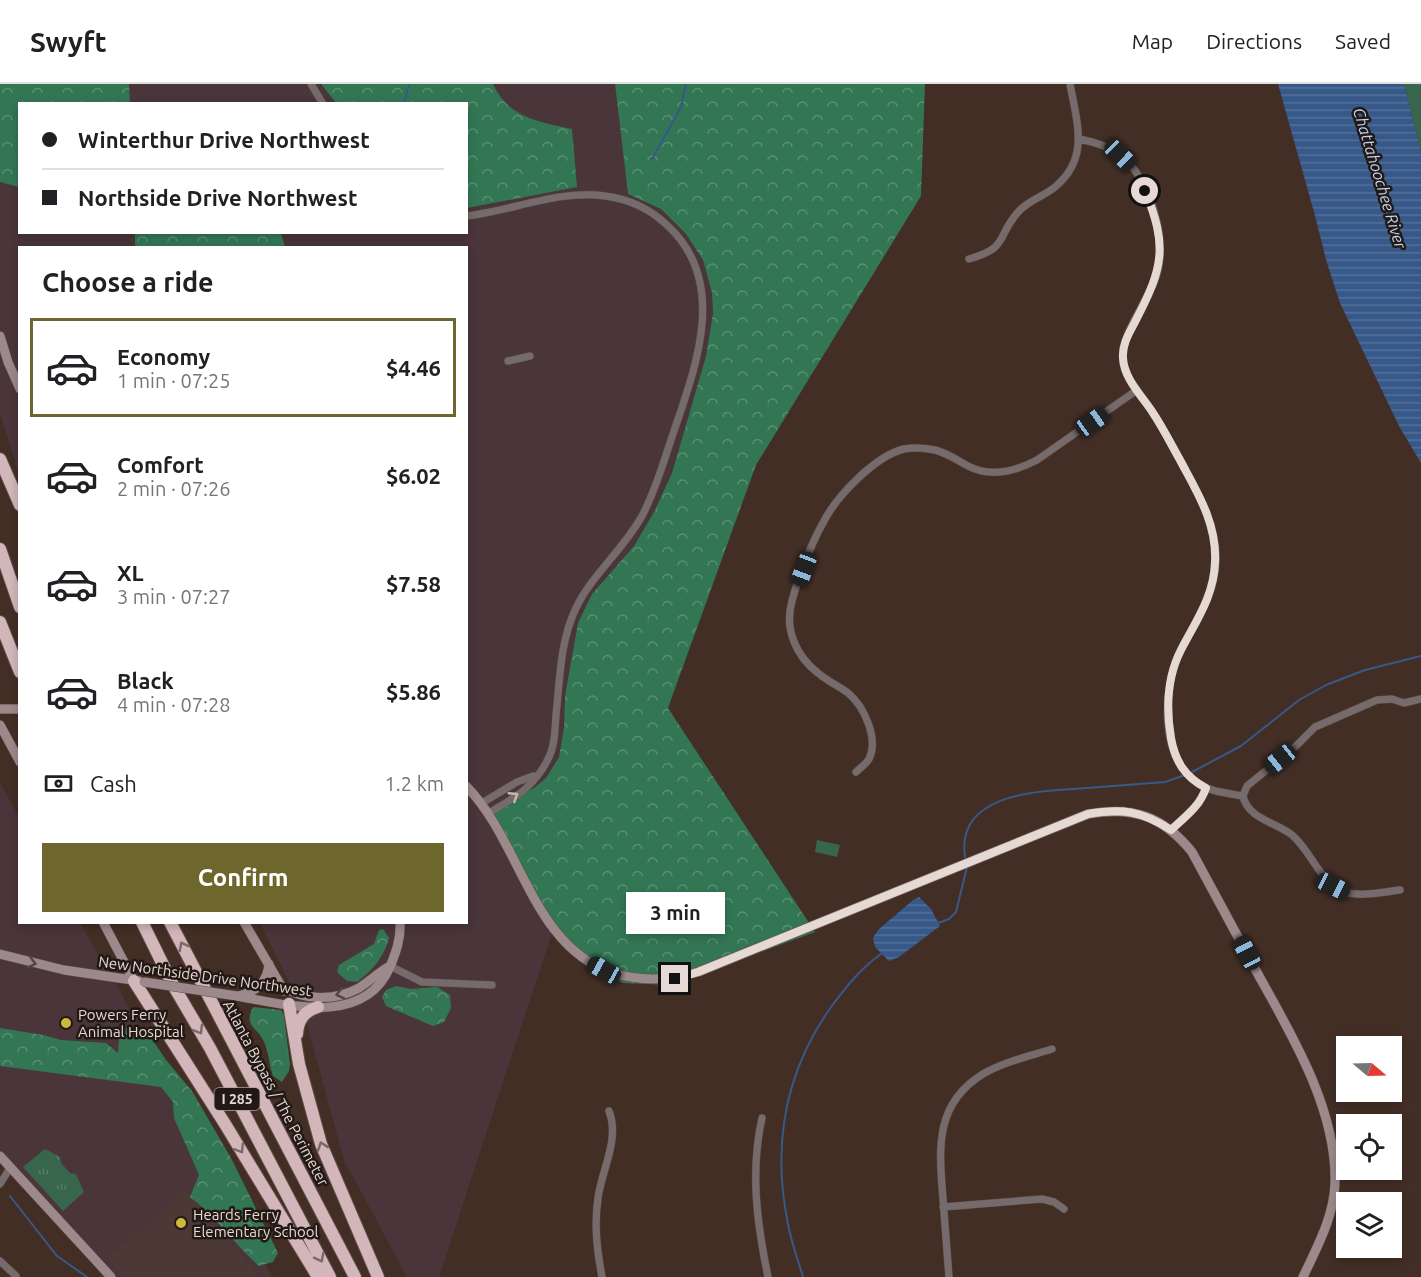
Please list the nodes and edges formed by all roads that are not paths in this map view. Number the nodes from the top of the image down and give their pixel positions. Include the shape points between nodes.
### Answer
1 (311, 84) edge
2 (1070, 84) edge
3 (322, 102) edge
4 (1079, 139) junction
5 (468, 216) edge
6 (969, 259) dead end
7 (0, 336) edge
8 (530, 356) dead end
9 (508, 361) dead end
10 (18, 384) edge
11 (1137, 390) junction
12 (0, 459) edge
13 (18, 500) edge
14 (0, 549) edge
15 (18, 601) edge
16 (0, 622) edge
17 (18, 667) edge
18 (1421, 699) edge
19 (2, 709) edge
20 (18, 709) edge
21 (0, 725) edge
22 (18, 758) edge
23 (856, 772) dead end
24 (536, 775) junction
25 (468, 788) edge
26 (1206, 788) junction
27 (1243, 796) junction
28 (482, 803) junction
29 (489, 813) junction
30 (1171, 830) junction
31 (1400, 890) dead end
32 (104, 924) edge
33 (143, 924) edge
34 (171, 924) edge
35 (245, 924) edge
36 (400, 924) edge
37 (0, 954) edge
38 (269, 964) junction
39 (390, 966) junction
40 (139, 981) junction
41 (492, 985) dead end
42 (281, 986) junction
43 (237, 996) junction
44 (289, 1004) junction
45 (318, 1008) junction
46 (296, 1047) junction
47 (1052, 1049) dead end
48 (609, 1111) dead end
49 (762, 1118) dead end
50 (0, 1156) edge
51 (10, 1168) junction
52 (0, 1176) edge
53 (0, 1184) edge
54 (943, 1207) junction
55 (1064, 1209) dead end
56 (0, 1261) edge
57 (16, 1276) edge
58 (111, 1277) edge
59 (318, 1277) edge
60 (330, 1277) edge
61 (355, 1277) edge
62 (378, 1277) edge
63 (602, 1277) edge
64 (768, 1277) edge
65 (949, 1277) edge
66 (1303, 1277) edge

1 - 3 street
2 - 4 street
4 - 6 street via 1076,160 1065,179 1021,209 995,248
4 - 11 street via 1112,150 1129,164 1143,186 1158,227 1161,252 1157,275 1123,350 1125,368
5 - 24 street via 591,194 644,208 674,231 689,252 701,285 704,308 695,366 643,514 585,592 570,620 563,649 553,747
7 - 10 street
8 - 9 street
11 - 23 street via 1022,468 985,471 937,450 906,449 868,470 832,507 817,534 792,601 790,626 805,662 848,693 864,713 870,729 871,751
11 - 26 street via 1158,419 1203,503 1213,535 1216,560 1212,585 1201,615 1180,651 1167,699 1170,734 1179,764 1190,778
12 - 13 highway
14 - 15 highway
16 - 17 highway
18 - 27 street via 1404,703 1377,700 1315,727 1247,786
19 - 20 street
21 - 22 street
24 - 28 street
29 -> 24 street via 523,791
25 - 28 street
26 - 27 street
26 - 30 street via 1199,803
27 - 31 street via 1256,814 1295,837 1333,886 1353,894
28 - 29 street
29 - 30 street via 543,912 564,942 604,970 651,980 675,979 698,972 1088,814 1131,812
30 - 66 street via 1192,852 1269,994 1306,1067 1326,1118 1335,1160 1334,1194 1326,1227
32 - 40 street
33 -> 60 highway, I 285
61 -> 34 highway, Atlanta Bypass / The Perimeter / I 285
35 - 38 street
36 - 39 street, New Northside Drive Northwest via 397,950
37 -> 40 street, New Northside Drive Northwest via 64,970
38 - 42 street
38 - 43 street via 260,987
39 - 41 street via 422,982
39 -> 42 street, New Northside Drive Northwest via 357,989 338,996 304,996
39 - 45 street, New Northside Drive Northwest via 381,983 356,1001
40 - 43 street, New Northside Drive Northwest, bridge
40 -> 59 highway
42 - 44 street
43 - 44 street, New Northside Drive Northwest
44 - 45 street, New Northside Drive Northwest
44 - 46 highway
45 - 46 highway via 301,1018
62 -> 46 highway via 321,1144
47 - 54 street via 985,1073 954,1100 940,1138
48 - 63 street via 614,1133 602,1176 596,1223
49 - 64 street via 755,1191
50 - 51 street
51 - 52 street
51 - 53 street
51 - 58 street
54 - 55 street via 1042,1199
54 - 65 street
56 - 57 street

